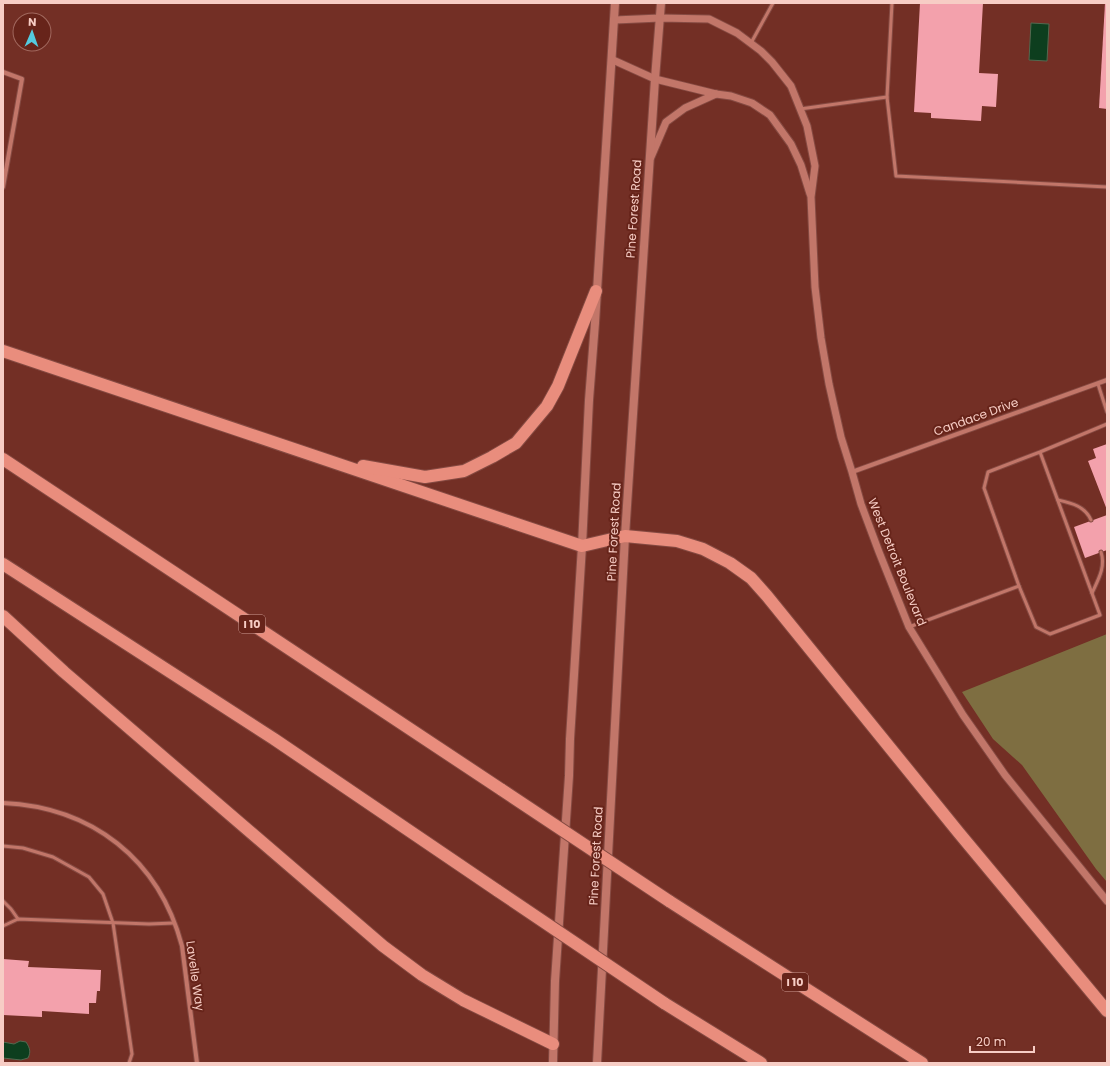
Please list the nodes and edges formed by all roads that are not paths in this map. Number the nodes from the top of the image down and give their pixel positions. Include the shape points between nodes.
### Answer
1 (616, 3) edge
2 (661, 3) edge
3 (773, 3) edge
4 (892, 3) edge
5 (660, 18) junction
6 (614, 20) junction
7 (750, 43) junction
8 (612, 60) junction
9 (3, 72) edge
10 (655, 79) junction
11 (716, 94) junction
12 (887, 97) junction
13 (800, 109) junction
14 (650, 159) junction
15 (3, 187) edge
16 (1107, 187) edge
17 (811, 197) junction
18 (596, 291) junction
19 (3, 351) edge
20 (1107, 380) edge
21 (1098, 384) junction
22 (1107, 412) edge
23 (1107, 424) edge
24 (1040, 452) junction
25 (3, 459) edge
26 (327, 460) junction
27 (852, 472) junction
28 (1058, 500) junction
29 (1091, 520) dead end
30 (625, 536) junction
31 (582, 546) junction
32 (1101, 552) dead end
33 (3, 564) edge
34 (1019, 586) junction
35 (1092, 593) junction
36 (3, 616) edge
37 (909, 627) junction
38 (3, 803) edge
39 (3, 846) edge
40 (3, 901) edge
41 (1107, 901) edge
42 (18, 919) junction
43 (113, 923) junction
44 (174, 923) junction
45 (3, 926) edge
46 (1107, 1011) edge
47 (554, 1044) junction
48 (129, 1063) edge
49 (197, 1063) edge
50 (553, 1063) edge
51 (597, 1063) edge
52 (762, 1063) edge
53 (922, 1063) edge

1 - 6 main road
2 - 5 main road, Pine Forest Road
3 - 7 lane
4 - 12 lane
5 - 6 street, West Detroit Boulevard
5 - 7 street, West Detroit Boulevard via 709,19 737,33
5 - 10 main road, Pine Forest Road
6 - 8 main road
7 - 13 street, West Detroit Boulevard via 772,62 791,86
8 - 10 street, West Detroit Boulevard
8 - 18 main road
9 - 15 street via 22,79
10 - 11 street, West Detroit Boulevard
10 - 14 main road, Pine Forest Road
11 - 14 street via 685,108 666,122
11 - 17 street, West Detroit Boulevard via 752,103 770,115 791,144
12 - 13 lane
12 - 16 lane via 896,176
13 - 17 street, West Detroit Boulevard via 815,166
14 - 30 main road, Pine Forest Road
17 - 27 street, West Detroit Boulevard via 815,287 821,338 841,437
18 - 26 highway via 558,386 547,406 516,443 464,471 425,477
18 - 31 main road
19 - 26 highway
20 - 21 street, Candace Drive
21 - 22 lane
21 - 27 street, Candace Drive
23 - 24 lane
24 - 28 lane
24 - 34 lane via 988,472 984,488
25 - 53 highway, I 10, bridge via 669,901
26 - 31 highway
27 - 37 street, West Detroit Boulevard via 864,511
28 - 29 lane via 1079,506
28 - 35 lane
30 - 31 highway
30 - 46 highway via 677,542 703,549 751,578
30 - 51 main road, Pine Forest Road
31 - 47 main road via 555,981
32 - 35 lane via 1101,574
33 - 52 highway, bridge via 274,739 664,1003
34 - 35 lane via 1036,627 1050,634 1100,615
34 - 37 lane
36 - 47 highway via 64,672 383,946 422,975 463,1000
37 - 41 street, West Detroit Boulevard via 963,715 1005,775
38 - 44 street, Lavelle Way via 36,806 68,815 111,838 136,860 156,886
39 - 43 lane via 24,848 53,857 89,877 103,894
40 - 42 lane
42 - 43 lane
42 - 45 lane
43 - 44 lane
43 - 48 lane via 132,1054
44 - 49 street, Lavelle Way via 182,946
47 - 50 main road

